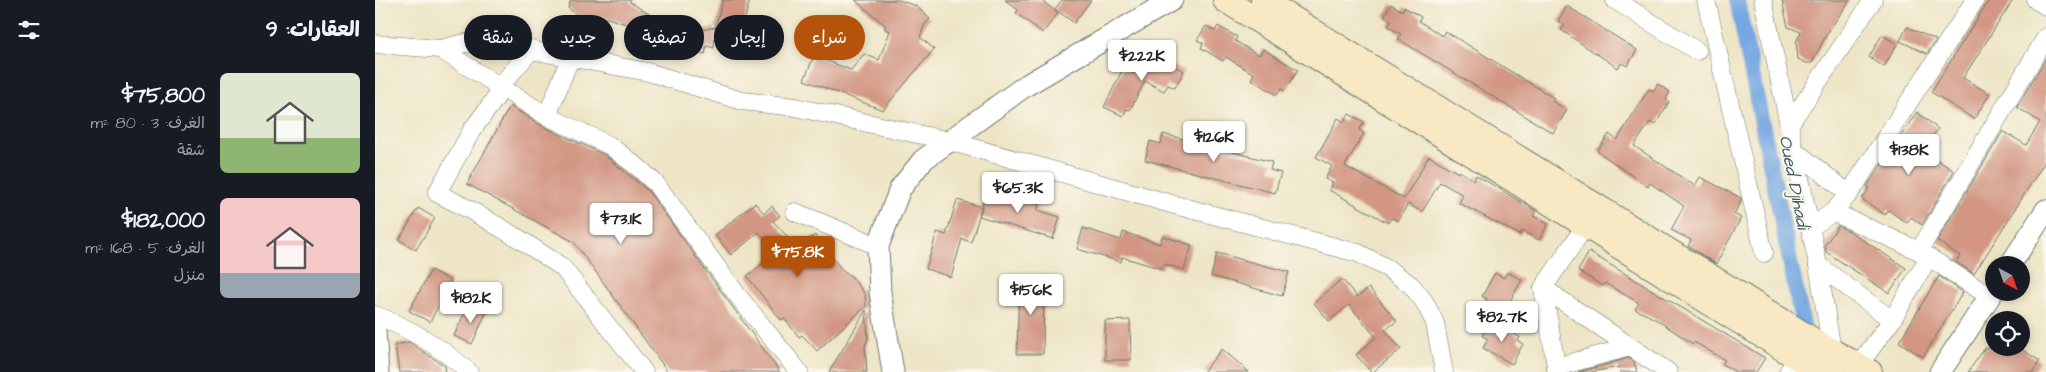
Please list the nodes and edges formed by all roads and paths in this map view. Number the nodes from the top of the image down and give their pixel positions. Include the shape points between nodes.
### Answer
1 (1172, 0) edge
2 (1225, 0) edge
3 (1263, 0) edge
4 (1615, 0) edge
5 (1707, 0) edge
6 (1763, 0) edge
7 (1873, 0) edge
8 (1975, 0) edge
9 (2035, 0) edge
10 (2046, 6) edge
11 (2046, 37) edge
12 (464, 43) edge
13 (375, 44) edge
14 (440, 49) junction
15 (532, 49) edge
16 (542, 51) edge
17 (1697, 52) dead end
18 (522, 60) edge
19 (569, 60) edge
20 (590, 60) edge
21 (500, 86) junction
22 (547, 116) junction
23 (1789, 125) junction
24 (949, 141) junction
25 (1794, 150) junction
26 (1849, 194) junction
27 (2046, 210) edge
28 (795, 212) dead end
29 (1833, 212) junction
30 (1586, 225) junction
31 (1810, 228) junction
32 (878, 246) junction
33 (1764, 253) dead end
34 (1924, 254) junction
35 (2016, 256) edge
36 (1817, 266) junction
37 (1543, 288) junction
38 (1985, 290) edge
39 (1986, 301) edge
40 (375, 315) edge
41 (1892, 320) junction
42 (375, 331) edge
43 (1630, 347) junction
44 (1829, 356) edge
45 (1797, 364) edge
46 (1652, 366) edge
47 (1557, 369) edge
48 (1864, 369) edge
49 (378, 372) edge
50 (469, 372) edge
51 (645, 372) edge
52 (799, 372) edge
53 (893, 372) edge
54 (1444, 372) edge
55 (1668, 372) edge
56 (1940, 372) edge

1 - 24 street via 1025,86
2 - 30 main road
3 - 44 main road via 1794,328
4 - 17 street
5 - 33 street
6 - 23 street
7 - 23 street
8 - 26 street
9 - 10 street
11 - 34 street
12 - 14 street
13 - 14 street
14 - 21 street
15 - 16 street
18 - 21 street
19 - 22 street
20 - 24 street via 647,72 743,102 795,108
21 - 22 street
21 - 51 street via 437,193 562,267
22 - 52 street via 609,145 656,184
23 - 25 street
24 - 32 street via 923,160 900,189
24 - 54 street via 1358,253 1411,285 1424,301 1435,323
25 - 26 street
25 - 31 street
26 - 29 street
27 - 35 street
28 - 32 street
29 - 31 street
29 - 34 street
30 - 37 street
30 - 45 main road
31 - 36 street
32 - 53 street via 880,292
34 - 38 street
34 - 41 street
36 - 41 street
36 - 44 street
37 - 43 street
37 - 47 street
39 - 56 street
40 - 50 street via 415,334
41 - 48 street
42 - 49 street
43 - 46 street
43 - 47 street
44 - 45 main road
44 - 48 main road
46 - 55 street

